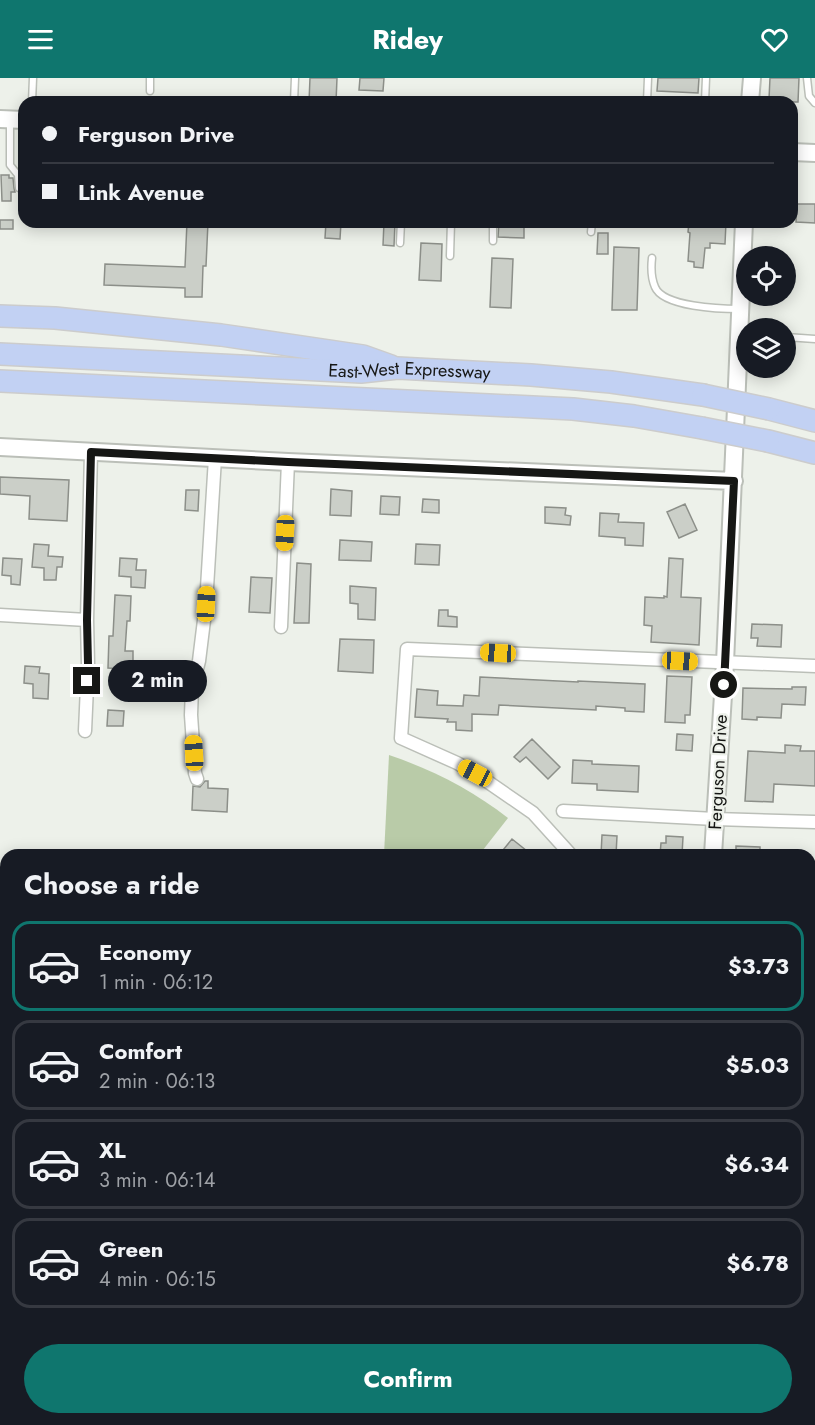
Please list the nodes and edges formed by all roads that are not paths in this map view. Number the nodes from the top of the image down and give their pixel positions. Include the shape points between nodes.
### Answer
1 (33, 78) edge
2 (150, 78) edge
3 (296, 78) edge
4 (648, 78) edge
5 (706, 78) edge
6 (752, 78) edge
7 (807, 78) edge
8 (150, 91) dead end
9 (32, 96) edge
10 (294, 96) edge
11 (647, 96) edge
12 (705, 96) edge
13 (750, 96) edge
14 (815, 103) edge
15 (11, 119) edge
16 (798, 152) edge
17 (815, 153) edge
18 (18, 175) edge
19 (401, 228) edge
20 (451, 228) edge
21 (493, 228) edge
22 (591, 228) edge
23 (744, 228) edge
24 (591, 232) dead end
25 (493, 241) dead end
26 (400, 243) dead end
27 (450, 255) dead end
28 (652, 258) dead end
29 (741, 309) junction
30 (0, 316) edge
31 (742, 318) edge
32 (796, 338) edge
33 (815, 339) edge
34 (0, 354) edge
35 (398, 368) junction
36 (740, 378) edge
37 (0, 383) edge
38 (815, 421) edge
39 (0, 447) edge
40 (91, 452) junction
41 (815, 453) edge
42 (215, 458) junction
43 (288, 462) junction
44 (734, 481) junction
45 (0, 615) edge
46 (87, 620) junction
47 (281, 627) dead end
48 (725, 663) junction
49 (815, 666) edge
50 (85, 732) dead end
51 (197, 779) dead end
52 (563, 811) dead end
53 (715, 819) junction
54 (815, 822) edge
55 (566, 849) edge
56 (713, 849) edge

1 - 9 lane
2 - 8 lane
3 - 10 lane
4 - 11 lane
5 - 12 lane
6 - 13 street
7 - 14 lane via 809,96
15 - 18 lane via 10,165
16 - 17 street
19 - 26 lane
20 - 27 lane
21 - 25 lane
22 - 24 lane
23 - 29 street, Ferguson Drive
28 - 29 lane via 655,288 661,296 689,304
29 - 31 street, Ferguson Drive
30 - 35 highway via 221,335 363,356
32 - 33 lane
34 - 35 highway, East-West Expressway via 361,372
35 - 38 highway, East-West Expressway, bridge via 600,381 703,395
36 - 44 street, Ferguson Drive
37 - 41 highway, East-West Expressway, bridge via 573,409 702,428
39 - 40 street
40 - 42 street
40 - 46 street
42 - 43 street
42 - 51 street via 206,604 192,688
43 - 44 street
43 - 47 street
44 - 48 street, Ferguson Drive
45 - 46 street
46 - 50 street
48 - 49 street
48 - 53 street, Ferguson Drive
48 - 55 street via 406,649 401,738 475,773 533,813
52 - 53 street
53 - 54 street
53 - 56 street, Ferguson Drive

